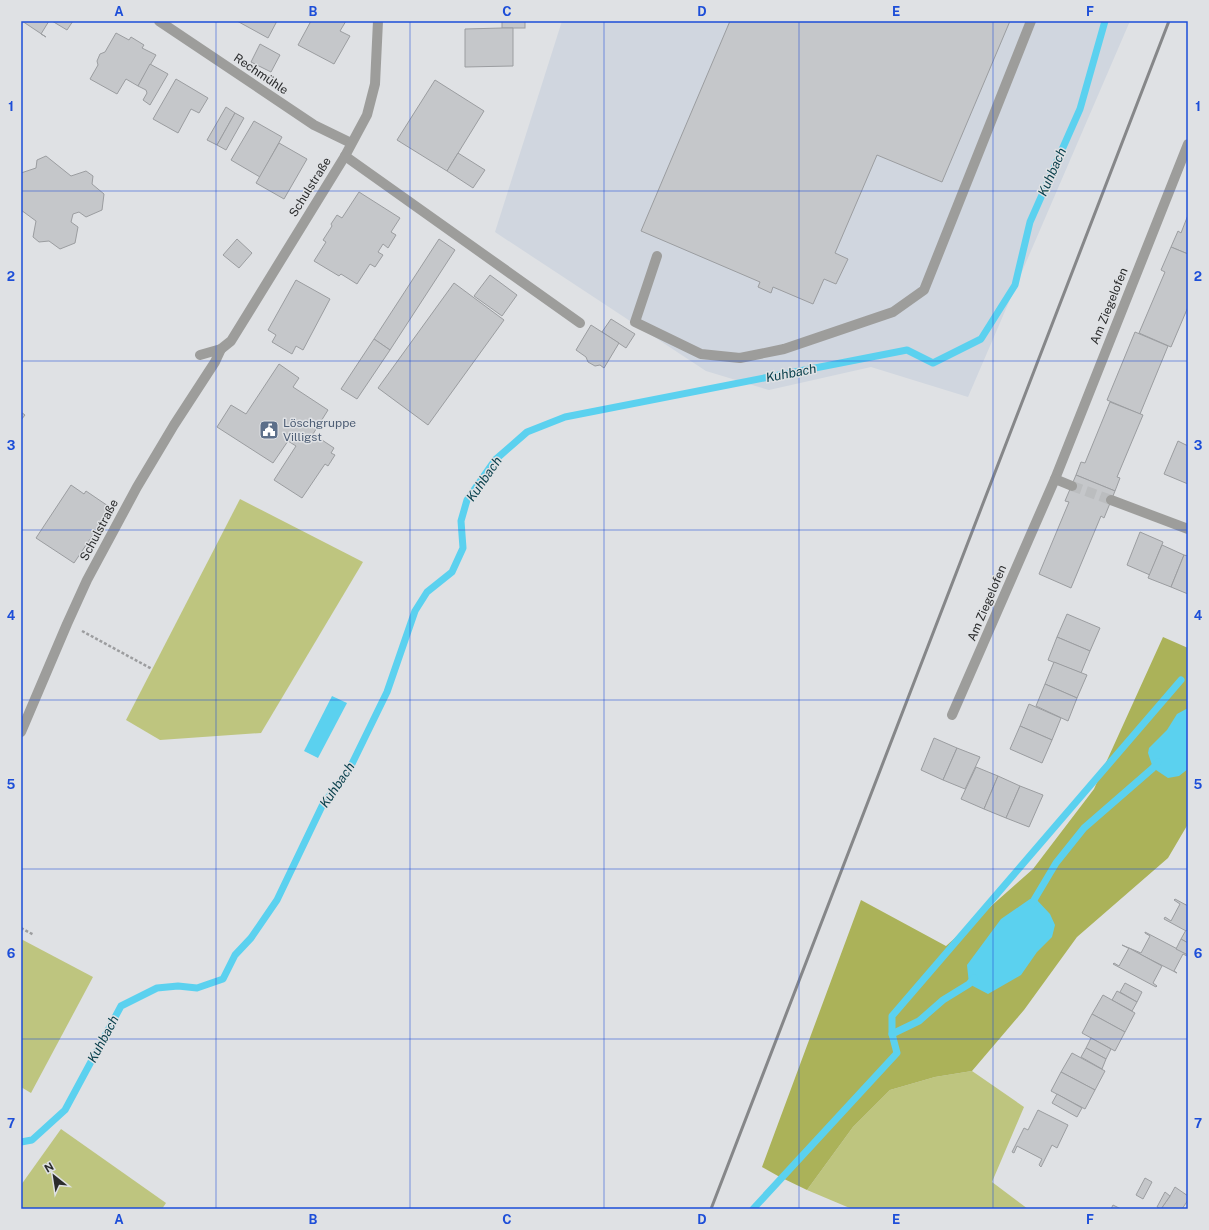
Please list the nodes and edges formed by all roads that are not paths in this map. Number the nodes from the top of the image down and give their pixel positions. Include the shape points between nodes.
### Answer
1 (159, 21) edge
2 (378, 21) edge
3 (1031, 21) edge
4 (351, 143) junction
5 (1188, 144) edge
6 (344, 156) junction
7 (657, 256) dead end
8 (580, 324) dead end
9 (221, 350) junction
10 (200, 356) dead end
11 (1055, 479) junction
12 (1072, 486) tunnel mouth
13 (1111, 500) tunnel mouth
14 (1188, 529) edge
15 (952, 715) dead end
16 (21, 732) edge

1 - 4 street, Rechmühle via 314,126
2 - 4 street, Schulstraße via 376,84 367,115
3 - 7 street via 924,290 892,312 784,350 740,358 701,354 636,322
4 - 6 street, Schulstraße
5 - 11 street, Am Ziegelofen
6 - 8 street
6 - 9 street, Schulstraße via 231,341
9 - 10 street
9 - 16 street, Schulstraße via 138,486 87,580
11 - 12 street
11 - 15 street, Am Ziegelofen
13 - 14 street

